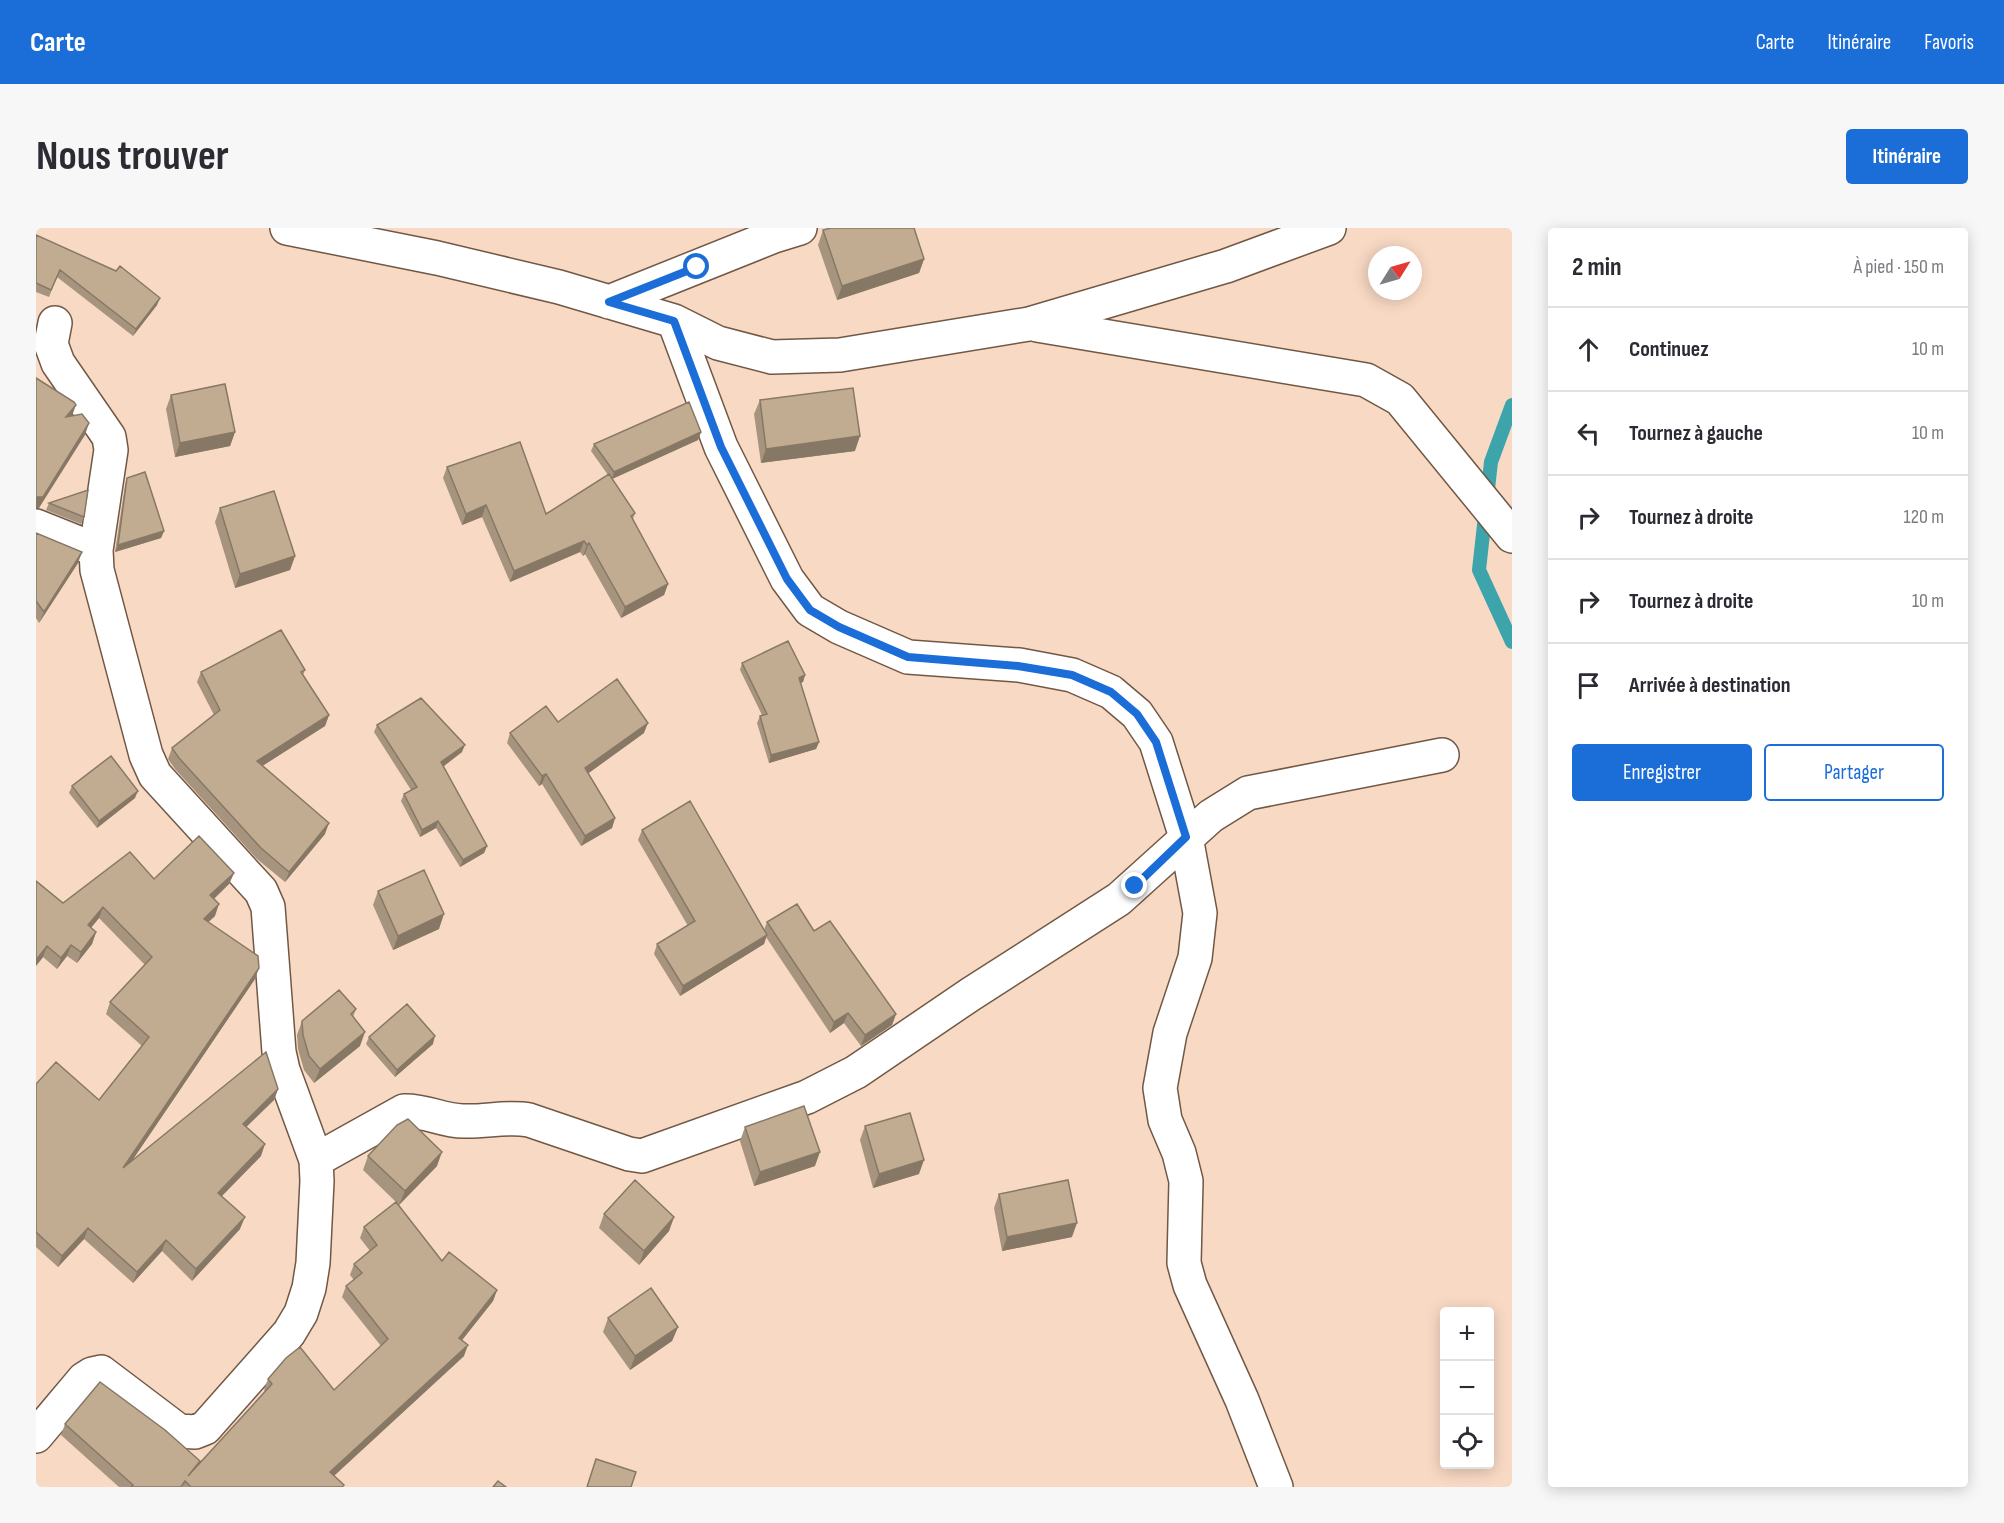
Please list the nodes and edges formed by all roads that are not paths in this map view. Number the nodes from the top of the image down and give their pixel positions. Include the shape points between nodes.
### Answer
1 (287, 228) edge
2 (800, 228) edge
3 (1329, 228) edge
4 (609, 302) junction
5 (674, 321) junction
6 (55, 323) dead end
7 (1029, 324) junction
8 (36, 526) edge
9 (1512, 536) edge
10 (96, 549) junction
11 (1442, 754) dead end
12 (1186, 837) junction
13 (316, 1160) junction
14 (36, 1436) edge
15 (1276, 1487) edge

1 - 4 street via 448,261
2 - 4 street
3 - 7 street via 1226,266
4 - 5 street
5 - 7 street via 718,343 772,357 840,355
5 - 12 street via 721,447 787,579 810,610 908,657 1018,666 1072,675 1111,692 1137,714 1156,742
6 - 10 street via 51,344 58,363 110,437
7 - 9 street via 1366,380 1400,399
8 - 10 street
10 - 13 street via 97,570 146,755 155,775 261,891 268,907 279,1052
11 - 12 street via 1248,793
12 - 13 street via 1119,899 856,1072 807,1097 642,1156 529,1120 462,1121 416,1110 404,1111
12 - 15 street via 1200,913 1195,958 1170,1033 1160,1088 1165,1120 1186,1181 1184,1263
13 - 14 street via 313,1263 301,1313 289,1333 205,1428 179,1431 101,1372 84,1379

